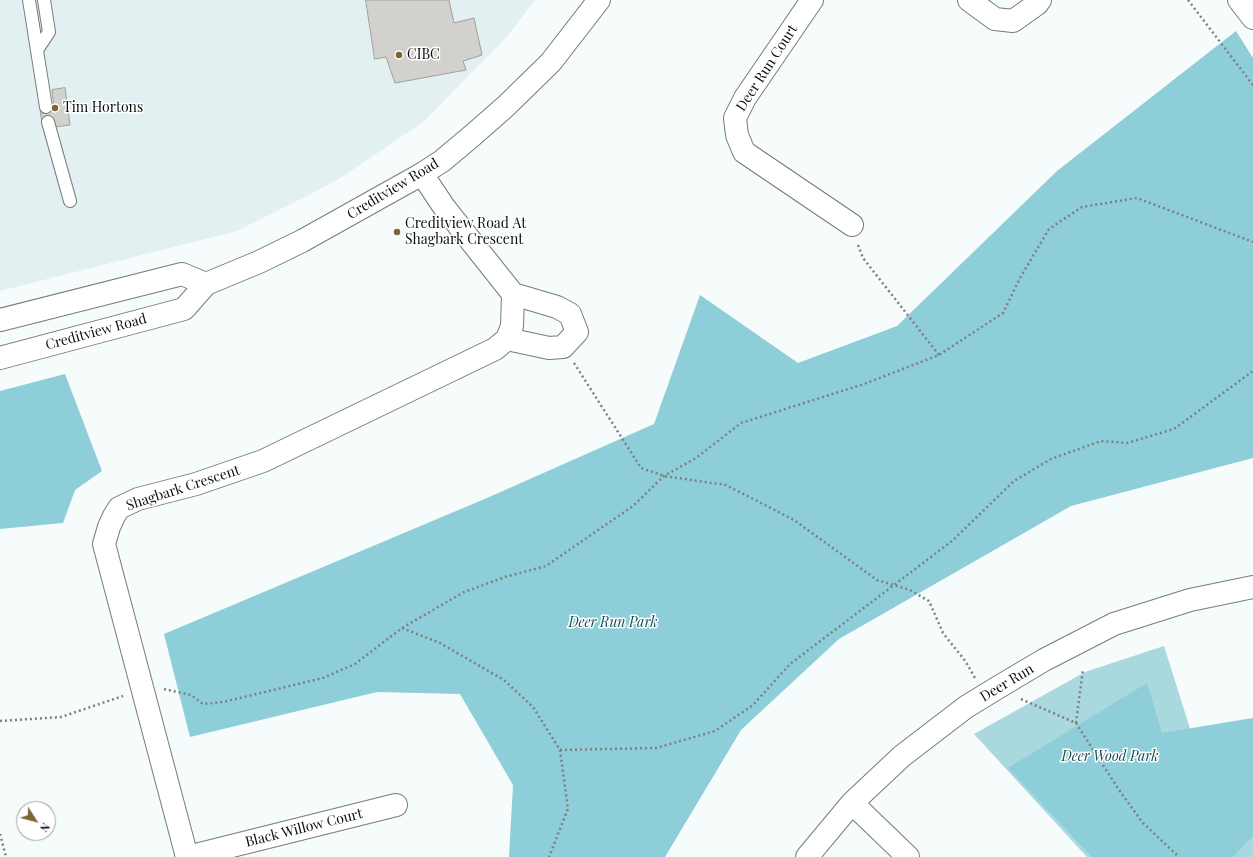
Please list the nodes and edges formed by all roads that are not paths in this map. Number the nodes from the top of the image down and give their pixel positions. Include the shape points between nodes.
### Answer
1 (29, 0) edge
2 (44, 0) edge
3 (599, 0) edge
4 (812, 0) edge
5 (969, 0) edge
6 (1040, 0) edge
7 (1239, 0) edge
8 (1253, 18) edge
9 (37, 50) junction
10 (46, 107) dead end
11 (48, 122) dead end
12 (422, 174) junction
13 (70, 201) dead end
14 (852, 225) road end
15 (206, 284) junction
16 (513, 294) junction
17 (0, 320) edge
18 (507, 339) junction
19 (0, 358) edge
20 (1253, 587) edge
21 (852, 803) junction
22 (396, 805) dead end
23 (187, 857) edge
24 (807, 857) edge
25 (908, 857) edge

1 - 9 lane
2 - 9 lane via 49,32
3 - 12 street, Creditview Road via 551,62 473,135
4 - 14 street, Deer Run Court via 742,105 735,118 737,135 744,152
5 - 6 street via 995,19 1013,21
7 - 8 street
9 - 10 lane
11 - 13 lane
12 - 15 street, Creditview Road via 302,241
12 - 16 street via 444,207
15 - 17 street via 182,274
15 - 19 street, Creditview Road via 184,309
16 - 18 street via 512,326
16 - 18 street via 557,307 570,314 577,332 563,347 549,348
18 - 23 street, Shagbark Crescent via 495,349 263,461 196,484 138,499 120,508 114,516 104,544
20 - 21 street, Deer Run via 1190,600 1114,624 1044,660 966,707 902,756
21 - 24 street, Deer Run
21 - 25 street
22 - 23 street, Black Willow Court

